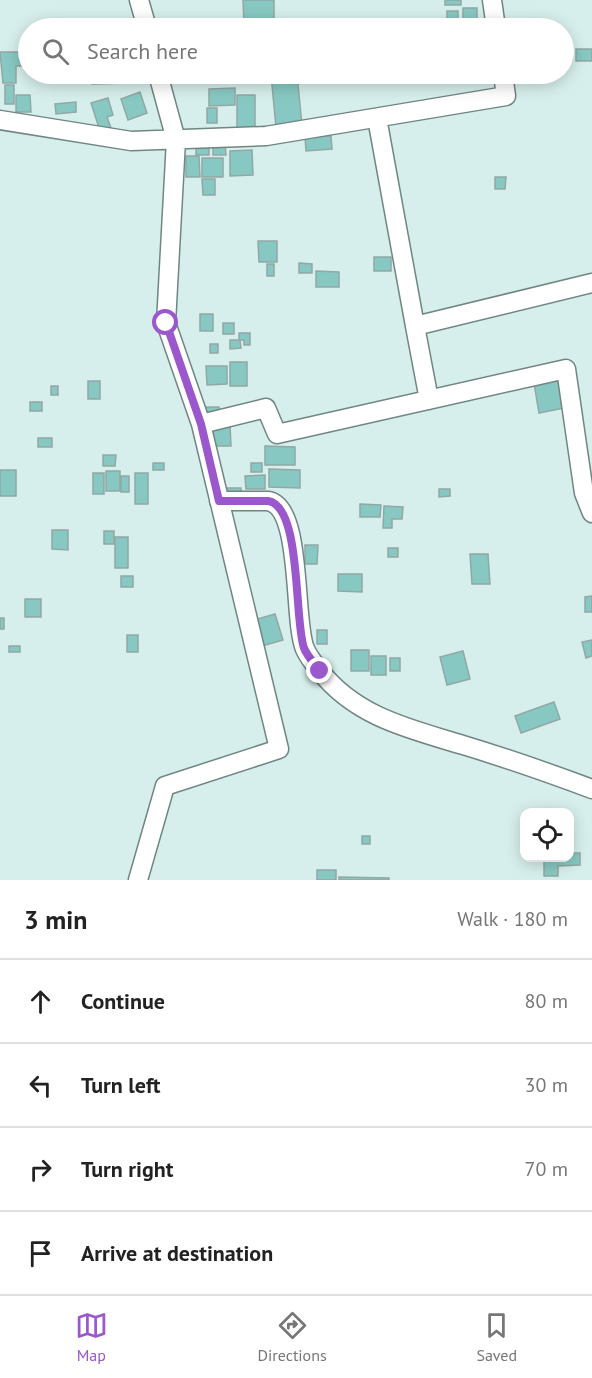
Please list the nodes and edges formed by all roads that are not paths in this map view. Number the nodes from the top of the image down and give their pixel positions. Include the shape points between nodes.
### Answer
1 (139, 0) edge
2 (492, 0) edge
3 (144, 18) edge
4 (495, 18) edge
5 (161, 84) edge
6 (504, 84) edge
7 (377, 118) junction
8 (0, 120) edge
9 (176, 140) junction
10 (592, 283) edge
11 (415, 326) junction
12 (429, 400) junction
13 (201, 424) junction
14 (219, 501) junction
15 (592, 513) edge
16 (592, 789) edge
17 (138, 880) edge

1 - 3 street
2 - 4 street
5 - 9 street
6 - 7 street via 506,96
7 - 9 street via 266,136
7 - 11 street
8 - 9 street via 131,141
9 - 13 street via 166,323
10 - 11 street
11 - 12 street
12 - 13 street via 277,434 266,408
12 - 15 street via 566,369 584,493
13 - 14 street
14 - 16 street via 268,501 281,508 294,554 304,648 340,693 370,714 410,730
14 - 17 street via 279,749 165,786

